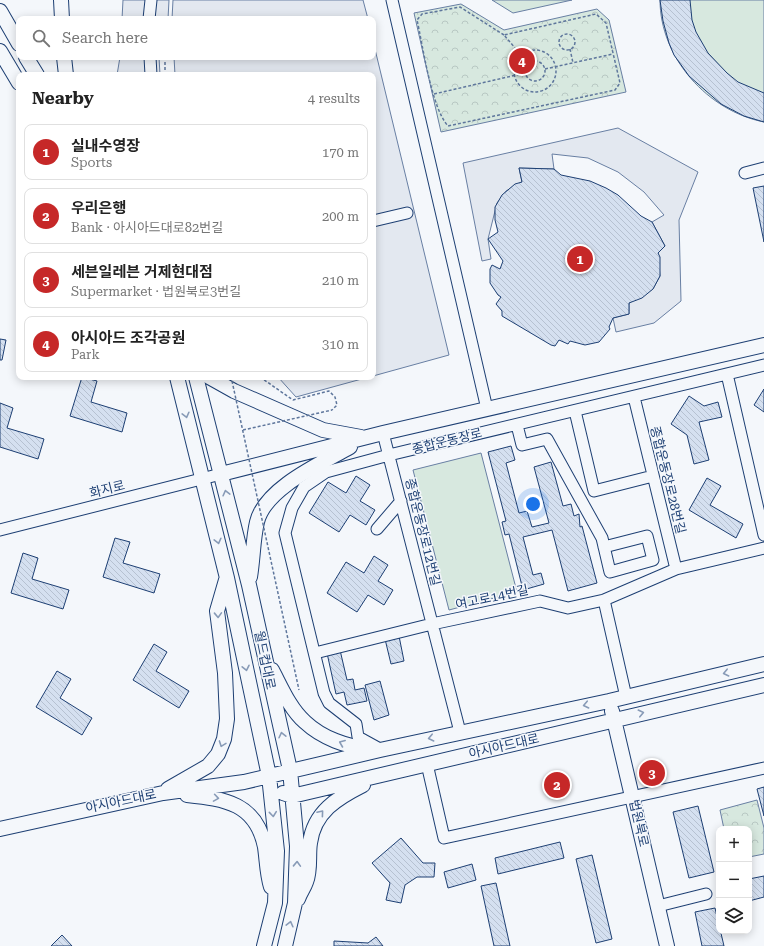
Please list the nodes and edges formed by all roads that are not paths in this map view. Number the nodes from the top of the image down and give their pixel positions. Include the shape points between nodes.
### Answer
1 (61, 0) edge
2 (151, 0) edge
3 (392, 0) edge
4 (0, 11) edge
5 (62, 16) edge
6 (149, 16) edge
7 (16, 39) edge
8 (0, 51) edge
9 (28, 60) edge
10 (64, 60) edge
11 (150, 60) edge
12 (5, 66) edge
13 (35, 72) edge
14 (66, 72) edge
15 (151, 72) edge
16 (16, 79) edge
17 (764, 168) edge
18 (745, 173) dead end
19 (407, 213) dead end
20 (376, 220) edge
21 (764, 345) edge
22 (764, 365) edge
23 (726, 374) junction
24 (178, 380) edge
25 (197, 380) edge
26 (214, 380) edge
27 (634, 396) junction
28 (487, 409) junction
29 (576, 410) junction
30 (517, 425) junction
31 (384, 433) junction
32 (365, 438) junction
33 (389, 455) junction
34 (221, 474) junction
35 (653, 476) junction
36 (202, 480) junction
37 (401, 501) junction
38 (377, 529) dead end
39 (0, 530) edge
40 (764, 535) edge
41 (604, 547) junction
42 (764, 548) edge
43 (676, 569) junction
44 (227, 578) junction
45 (249, 585) junction
46 (604, 600) junction
47 (432, 624) junction
48 (315, 653) junction
49 (265, 659) junction
50 (764, 664) edge
51 (764, 685) edge
52 (626, 697) junction
53 (609, 700) junction
54 (614, 720) junction
55 (460, 732) junction
56 (380, 750) junction
57 (427, 764) junction
58 (764, 768) edge
59 (290, 770) junction
60 (385, 774) junction
61 (269, 776) junction
62 (244, 782) junction
63 (271, 790) junction
64 (163, 793) junction
65 (292, 796) junction
66 (634, 796) junction
67 (0, 829) edge
68 (706, 894) dead end
69 (275, 903) junction
70 (296, 903) junction
71 (658, 906) junction
72 (664, 945) edge
73 (264, 946) edge
74 (285, 946) edge

1 - 5 main road
2 - 6 street
3 - 28 street
4 - 7 main road
8 - 12 main road
9 - 13 main road
10 - 14 main road
11 - 15 street
12 - 16 main road
17 - 18 street
19 - 20 street
21 - 28 main road, 종합운동장로
22 - 23 street, 종합운동장로
23 - 27 street, 종합운동장로
23 - 40 street
24 -> 36 main road, 월드컵대로
25 - 34 main road, 월드컵대로
26 - 32 main road via 323,430
27 - 29 street, 종합운동장로
27 - 35 street, 종합운동장로28번길
28 - 31 main road, 종합운동장로
29 - 30 street, 종합운동장로
29 - 35 street via 594,491
30 - 33 street, 종합운동장로
30 - 41 street via 522,445 546,439 602,538
31 - 32 main road, 종합운동장로
31 - 33 street, 종합운동장로12번길
32 - 34 main road, 종합운동장로
32 - 45 main road via 298,477 266,504 258,521
33 - 37 street, 종합운동장로12번길
33 - 48 street, 종합운동장로 via 326,472 304,487 292,508 285,533
34 - 36 street, 화지로
45 -> 34 main road, 월드컵대로
35 - 43 street, 종합운동장로28번길
36 - 39 street, 화지로
36 -> 44 main road, 월드컵대로
37 - 38 street
37 - 47 street, 종합운동장로12번길
41 - 41 street via 610,572 653,560 647,536
42 - 43 street, 여고로14번길
43 - 46 street, 여고로14번길
44 -> 61 main road, 월드컵대로
44 -> 64 main road via 217,611 225,673 224,739 218,754 208,766
45 - 49 main road, 월드컵대로
46 - 47 street, 여고로14번길 via 568,608 540,601
46 - 52 street
47 - 48 street, 여고로14번길
47 - 55 street, 종합운동장로12번길
48 - 56 street, 종합운동장로 via 324,693 329,703 356,724 358,737
56 -> 49 main road via 349,746 305,722
59 -> 49 main road, 월드컵대로
50 -> 52 main road, 아시아드대로
54 -> 51 main road, 아시아드대로
52 - 53 main road, 아시아드대로
53 - 54 main road, 법원북로
53 -> 55 main road, 아시아드대로
54 - 57 main road, 아시아드대로
54 - 66 main road, 법원북로
55 -> 56 main road, 아시아드대로
56 - 59 main road, 아시아드대로
57 - 60 main road, 아시아드대로
57 - 66 street via 444,838
58 - 66 street
59 - 61 main road, 아시아드대로
59 - 65 main road, 월드컵대로
60 - 65 main road, 아시아드대로
70 -> 60 main road via 306,882 312,830 317,818 339,797
61 - 62 main road, 아시아드대로
61 - 63 main road, 월드컵대로
62 - 63 main road, 아시아드대로
62 - 64 main road, 아시아드대로
63 - 65 main road, 아시아드대로
63 -> 69 main road, 월드컵대로 via 277,851
64 - 67 main road, 아시아드대로
64 -> 69 main road via 223,800 233,803 242,810 252,820 264,847 267,874
70 -> 65 main road, 월드컵대로 via 297,846
66 - 71 main road, 법원북로
68 - 71 street
69 - 73 main road, 월드컵대로
74 -> 70 main road, 월드컵대로
71 - 72 main road, 법원북로

